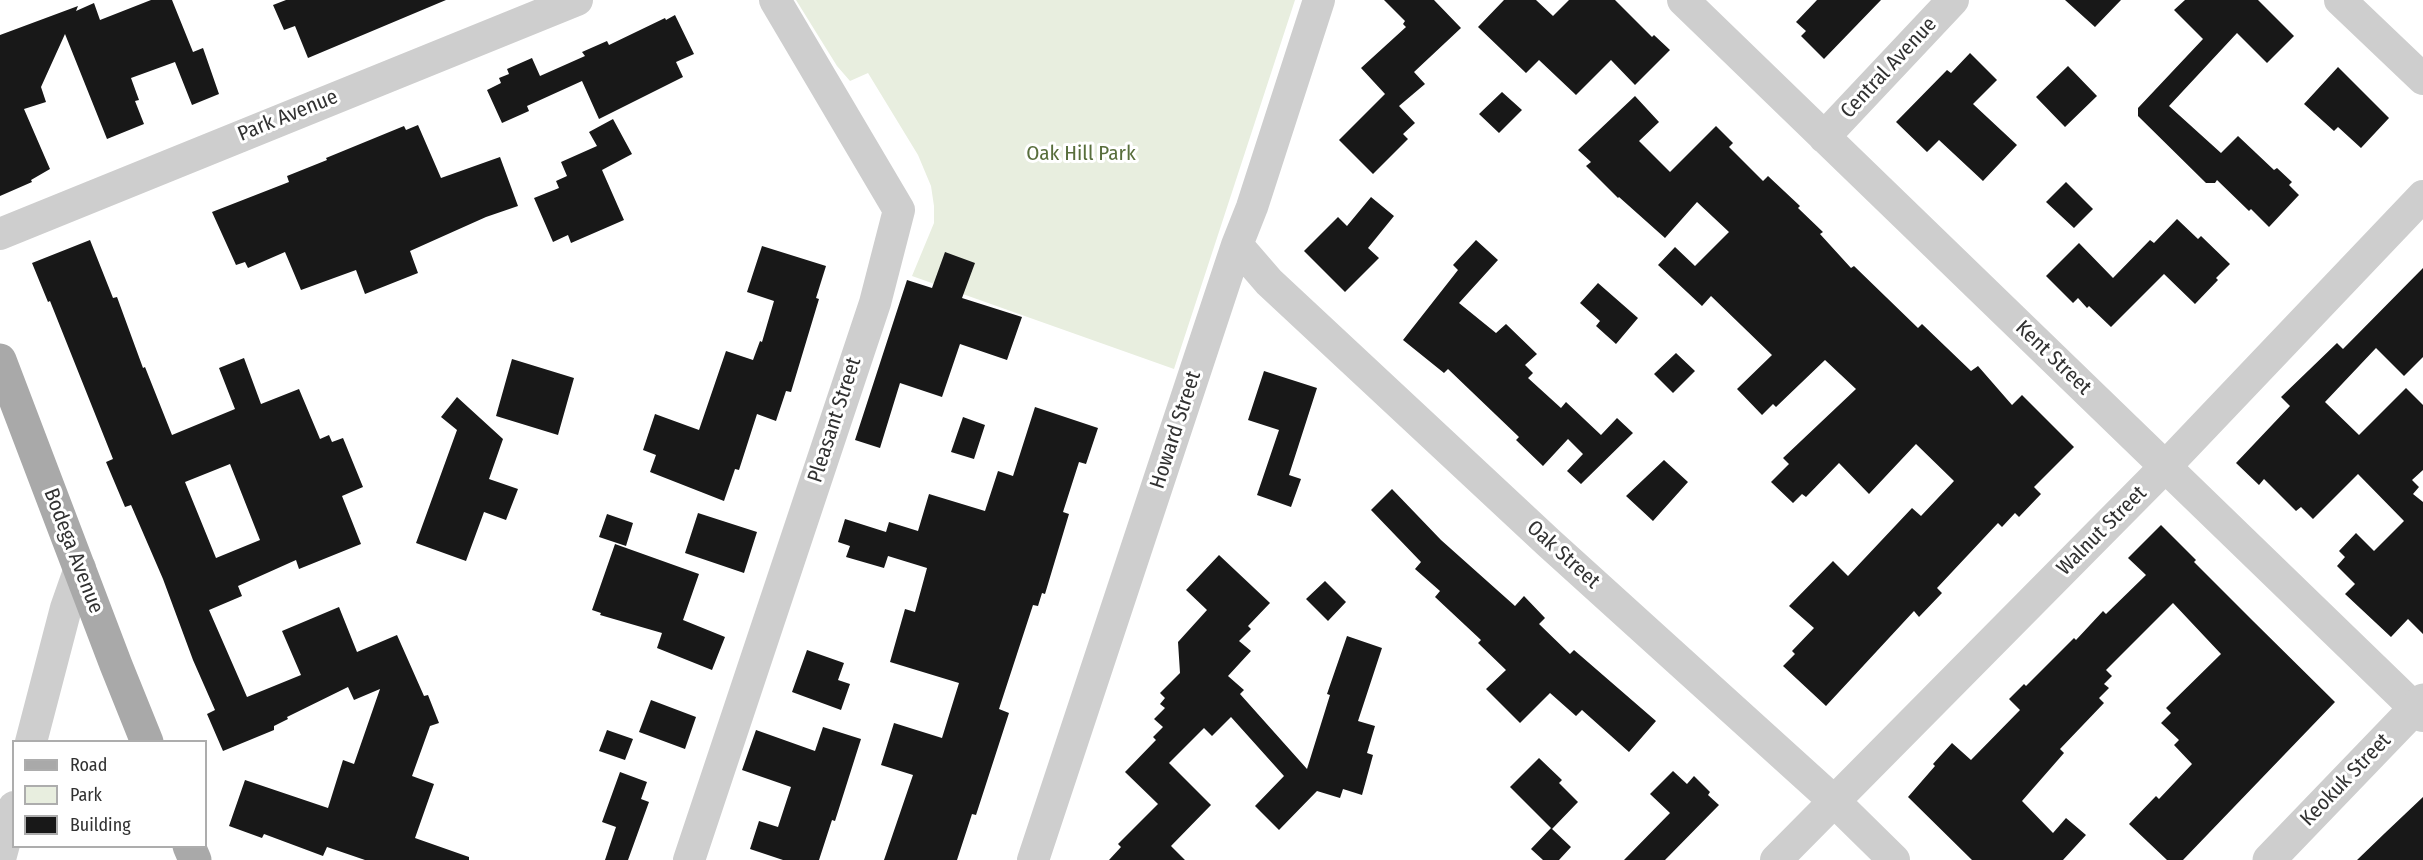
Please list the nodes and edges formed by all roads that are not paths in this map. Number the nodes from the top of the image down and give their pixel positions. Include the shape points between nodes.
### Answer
1 (577, 0) edge
2 (775, 0) edge
3 (1319, 0) edge
4 (1683, 0) edge
5 (1953, 0) edge
6 (2340, 0) edge
7 (2423, 79) edge
8 (1824, 137) junction
9 (2423, 196) edge
10 (0, 234) edge
11 (1237, 245) junction
12 (0, 360) edge
13 (2165, 467) junction
14 (80, 568) junction
15 (2420, 708) edge
16 (31, 740) edge
17 (147, 740) edge
18 (1834, 801) junction
19 (12, 814) edge
20 (0, 859) edge
21 (689, 860) edge
22 (1033, 860) edge
23 (1776, 860) edge
24 (1894, 860) edge
25 (2269, 860) edge

1 - 10 street, Park Avenue
2 - 21 street, Pleasant Street via 899,210 875,303
3 - 11 street, Howard Street
4 - 8 street, Kent Street
5 - 8 street, Central Avenue
6 - 7 street
8 - 13 street, Kent Street
9 - 13 street, Walnut Street
11 - 18 street, Oak Street via 1278,291
11 - 22 street, Howard Street
12 - 14 main road, Bodega Avenue
13 - 15 street, Kent Street
13 - 18 street, Walnut Street
14 - 16 street
14 - 17 main road, Bodega Avenue
15 - 25 street, Keokuk Street
18 - 23 street, Walnut Street
18 - 24 street, Oak Street
19 - 20 street

